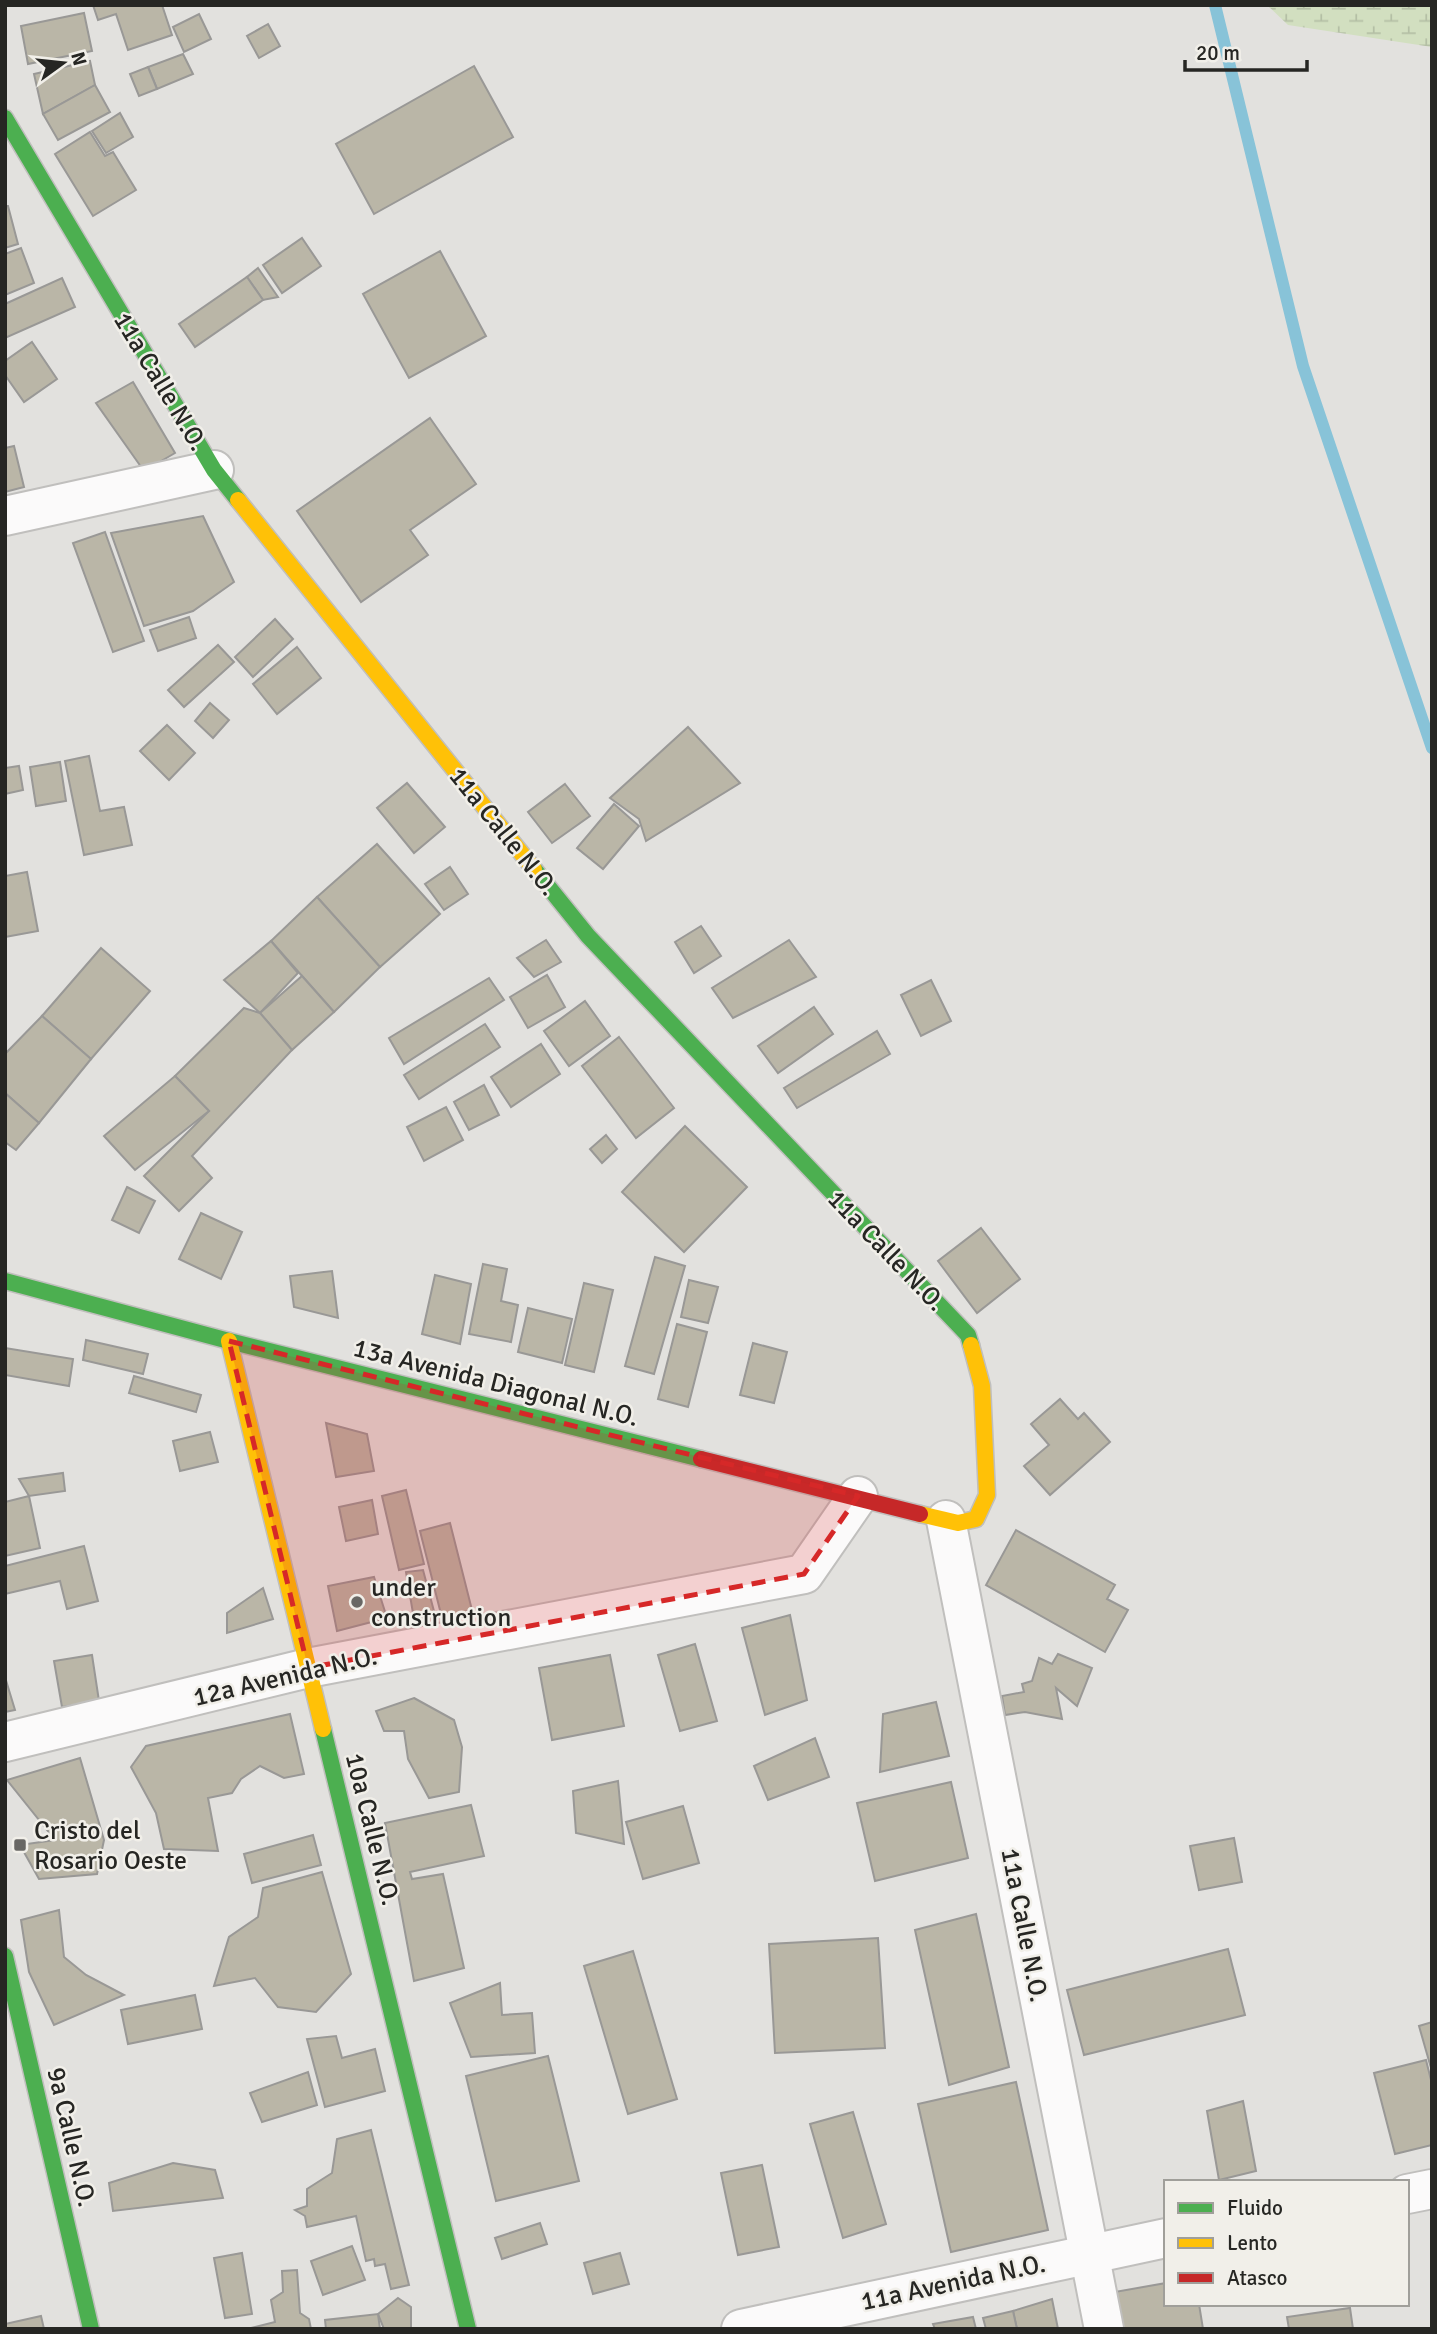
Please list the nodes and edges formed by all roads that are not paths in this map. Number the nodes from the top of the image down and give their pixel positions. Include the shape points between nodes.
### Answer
1 (5, 118) edge
2 (214, 470) junction
3 (5, 516) edge
4 (5, 1281) edge
5 (229, 1341) junction
6 (858, 1496) junction
7 (961, 1519) junction
8 (309, 1668) junction
9 (5, 1742) edge
10 (5, 1956) edge
11 (1432, 2189) edge
12 (1409, 2194) edge
13 (1164, 2238) edge
14 (1089, 2252) junction
15 (91, 2329) edge
16 (468, 2329) edge
17 (741, 2329) edge
18 (1104, 2329) edge

1 - 2 street, 11a Calle N.O.
2 - 3 street
2 - 7 street, 11a Calle N.O. via 588,936 968,1335 982,1385 987,1495
4 - 5 street, 13a Avenida Diagonal N.O.
5 - 6 street, 13a Avenida Diagonal N.O.
5 - 8 street, 10a Calle N.O.
6 - 7 street, 13a Avenida Diagonal N.O.
6 - 8 street, 12a Avenida N.O. via 804,1574
7 - 14 street, 11a Calle N.O.
8 - 9 street, 12a Avenida N.O.
8 - 16 street, 10a Calle N.O.
10 - 15 street, 9a Calle N.O.
11 - 12 street
13 - 14 street, 11a Avenida N.O.
14 - 17 street, 11a Avenida N.O.
14 - 18 street, 11a Calle N.O.

